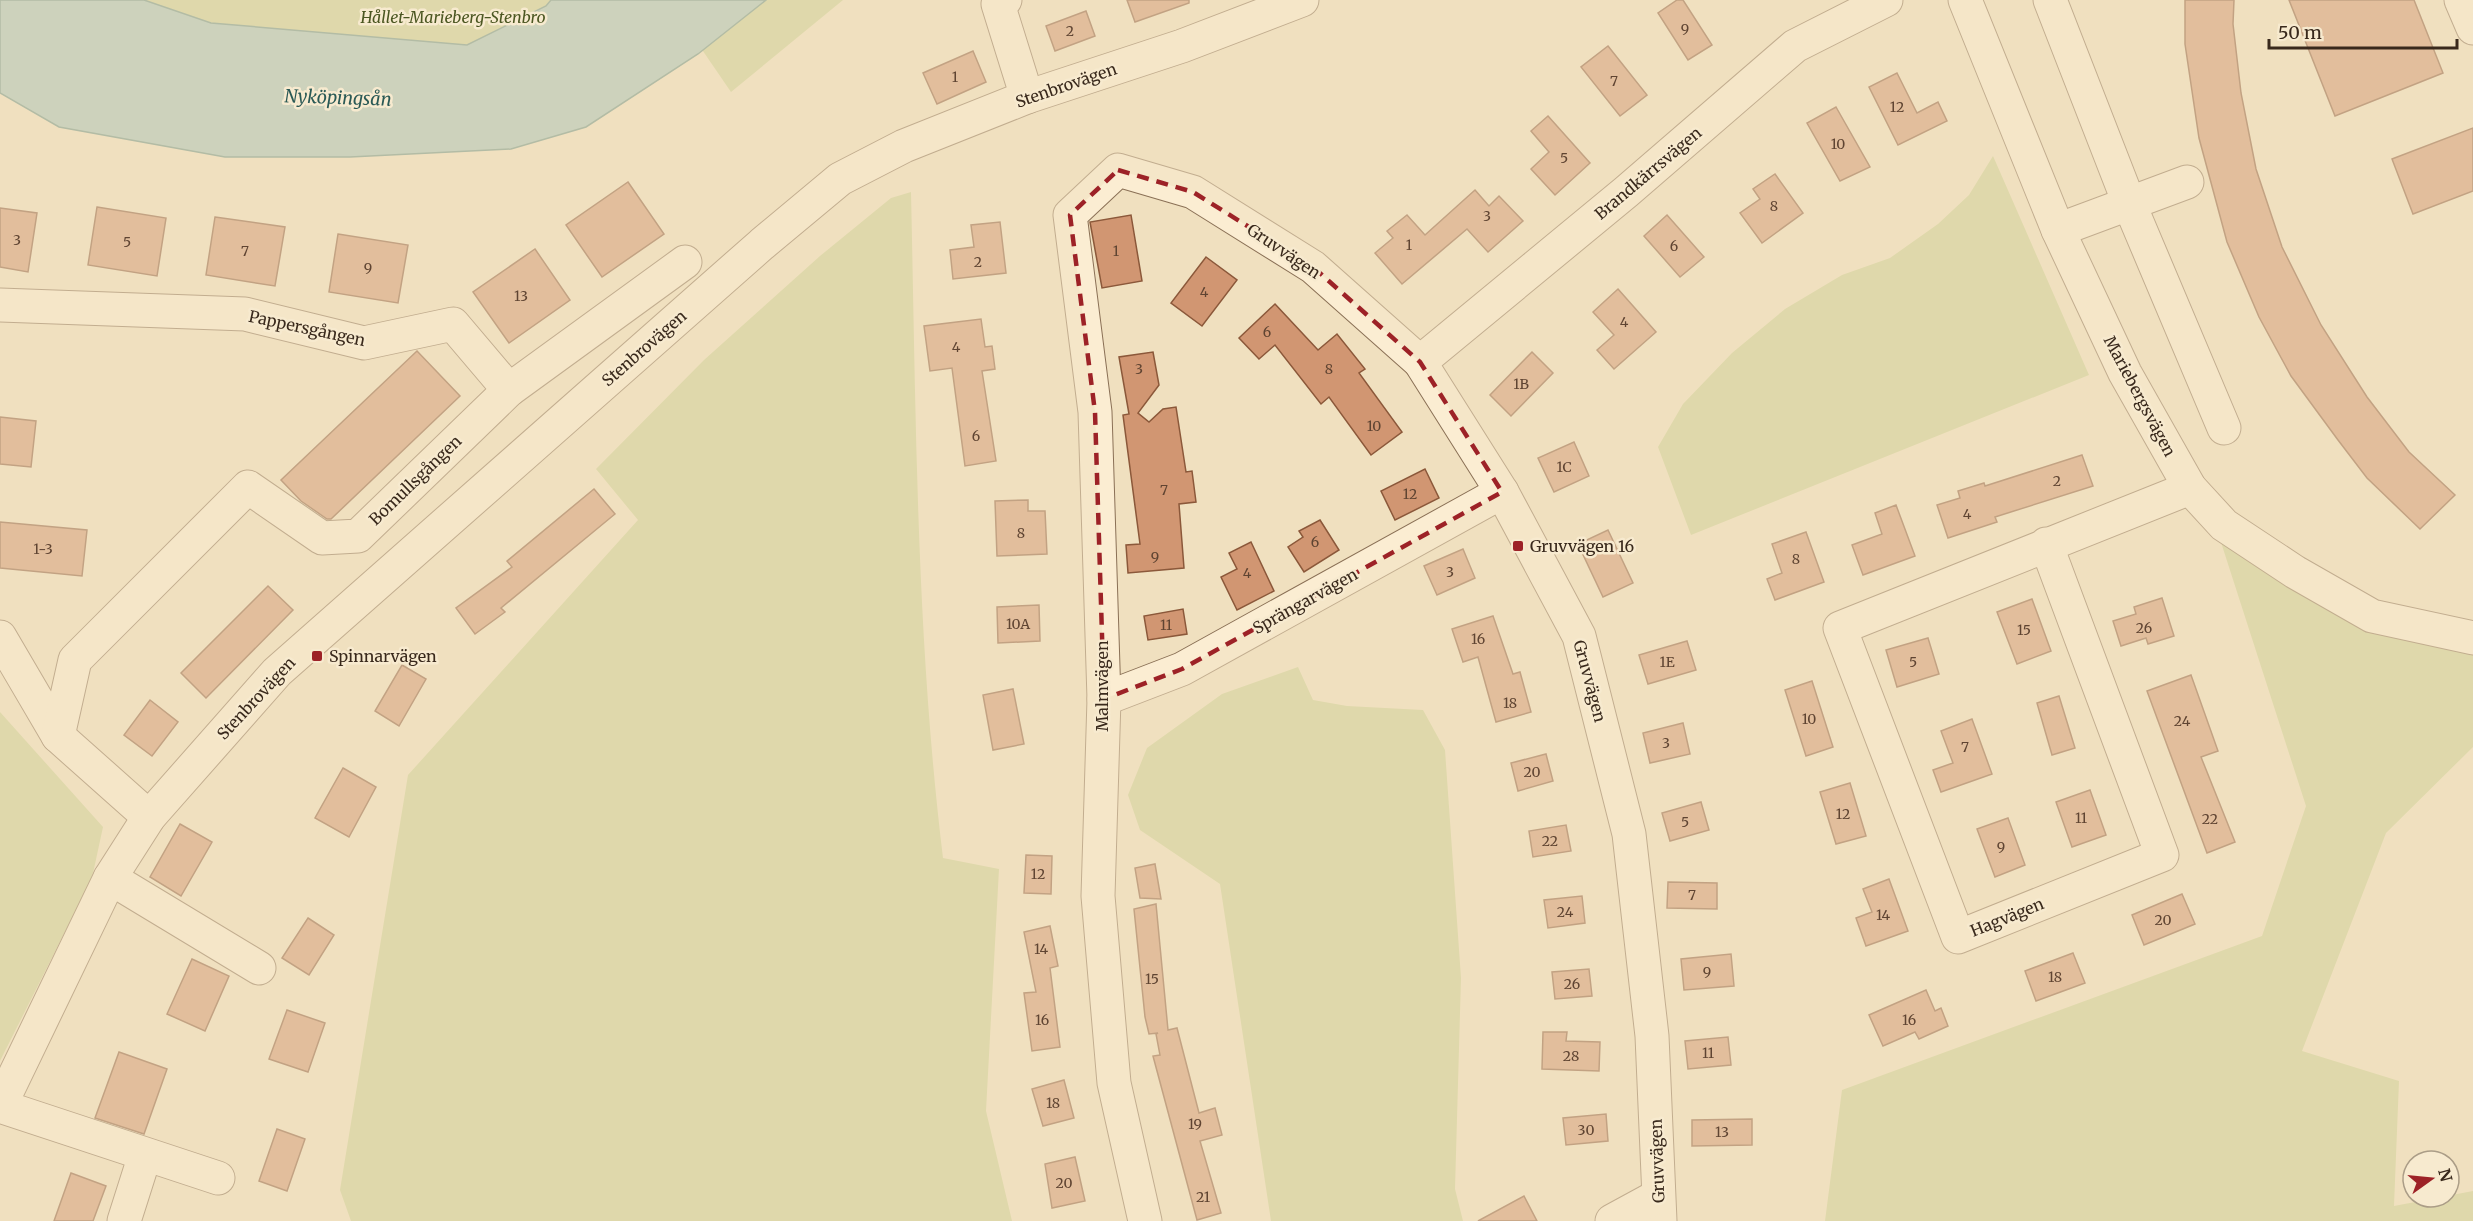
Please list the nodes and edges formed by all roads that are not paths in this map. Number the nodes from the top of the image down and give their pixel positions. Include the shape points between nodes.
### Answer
1 (1005, 0) edge
2 (1302, 0) edge
3 (1886, 0) edge
4 (1965, 0) edge
5 (2050, 0) edge
6 (2461, 0) edge
7 (2473, 28) edge
8 (1027, 97) junction
9 (1118, 170) joint
10 (2187, 182) dead end
11 (2129, 203) junction
12 (2058, 230) junction
13 (685, 262) dead end
14 (0, 305) edge
15 (1420, 362) junction
16 (509, 390) junction
17 (2224, 428) dead end
18 (2190, 488) junction
19 (1502, 492) junction
20 (2046, 544) junction
21 (0, 637) edge
22 (2473, 638) edge
23 (1104, 699) junction
24 (58, 736) junction
25 (149, 817) junction
26 (110, 878) junction
27 (259, 968) dead end
28 (0, 1106) edge
29 (145, 1155) junction
30 (218, 1178) dead end
31 (1659, 1208) edge
32 (124, 1221) edge
33 (1145, 1221) edge
34 (1611, 1221) edge

1 - 8 street via 998,4
2 - 8 street, Stenbrovägen via 1182,46
3 - 15 street, Brandkärrsvägen via 1795,46 1617,200
4 - 12 street, Mariebergsvägen
5 - 11 street
6 - 7 street
8 - 25 street, Stenbrovägen via 904,146 840,179 278,672
9 - 15 street, Gruvvägen via 1193,192 1313,267
9 - 23 street, Malmvägen via 1070,215 1095,412
10 - 11 street
11 - 12 street
11 - 17 street
12 - 18 street, Mariebergsvägen via 2125,373
13 - 16 street, Bomullsgången
14 - 16 street, Pappersgången via 245,314 364,343 453,324
15 - 19 street, Gruvvägen
16 - 24 street, Bomullsgången via 358,536 322,538 249,487 75,660
18 - 20 street, Hagvägen
18 - 22 street, Mariebergsvägen via 2224,525 2372,616
19 - 23 street, Sprängarvägen via 1182,669
19 - 31 street, Gruvvägen via 1579,636 1629,834 1652,1035
20 - 20 street, Hagvägen via 1840,628 1958,937 2162,855
21 - 24 street
23 - 33 street, Malmvägen via 1099,908 1114,1083
24 - 25 street
25 - 26 street, Stenbrovägen
26 - 27 street
26 - 28 street, Stenbrovägen
28 - 29 street
29 - 30 street
29 - 32 street
31 - 34 street

